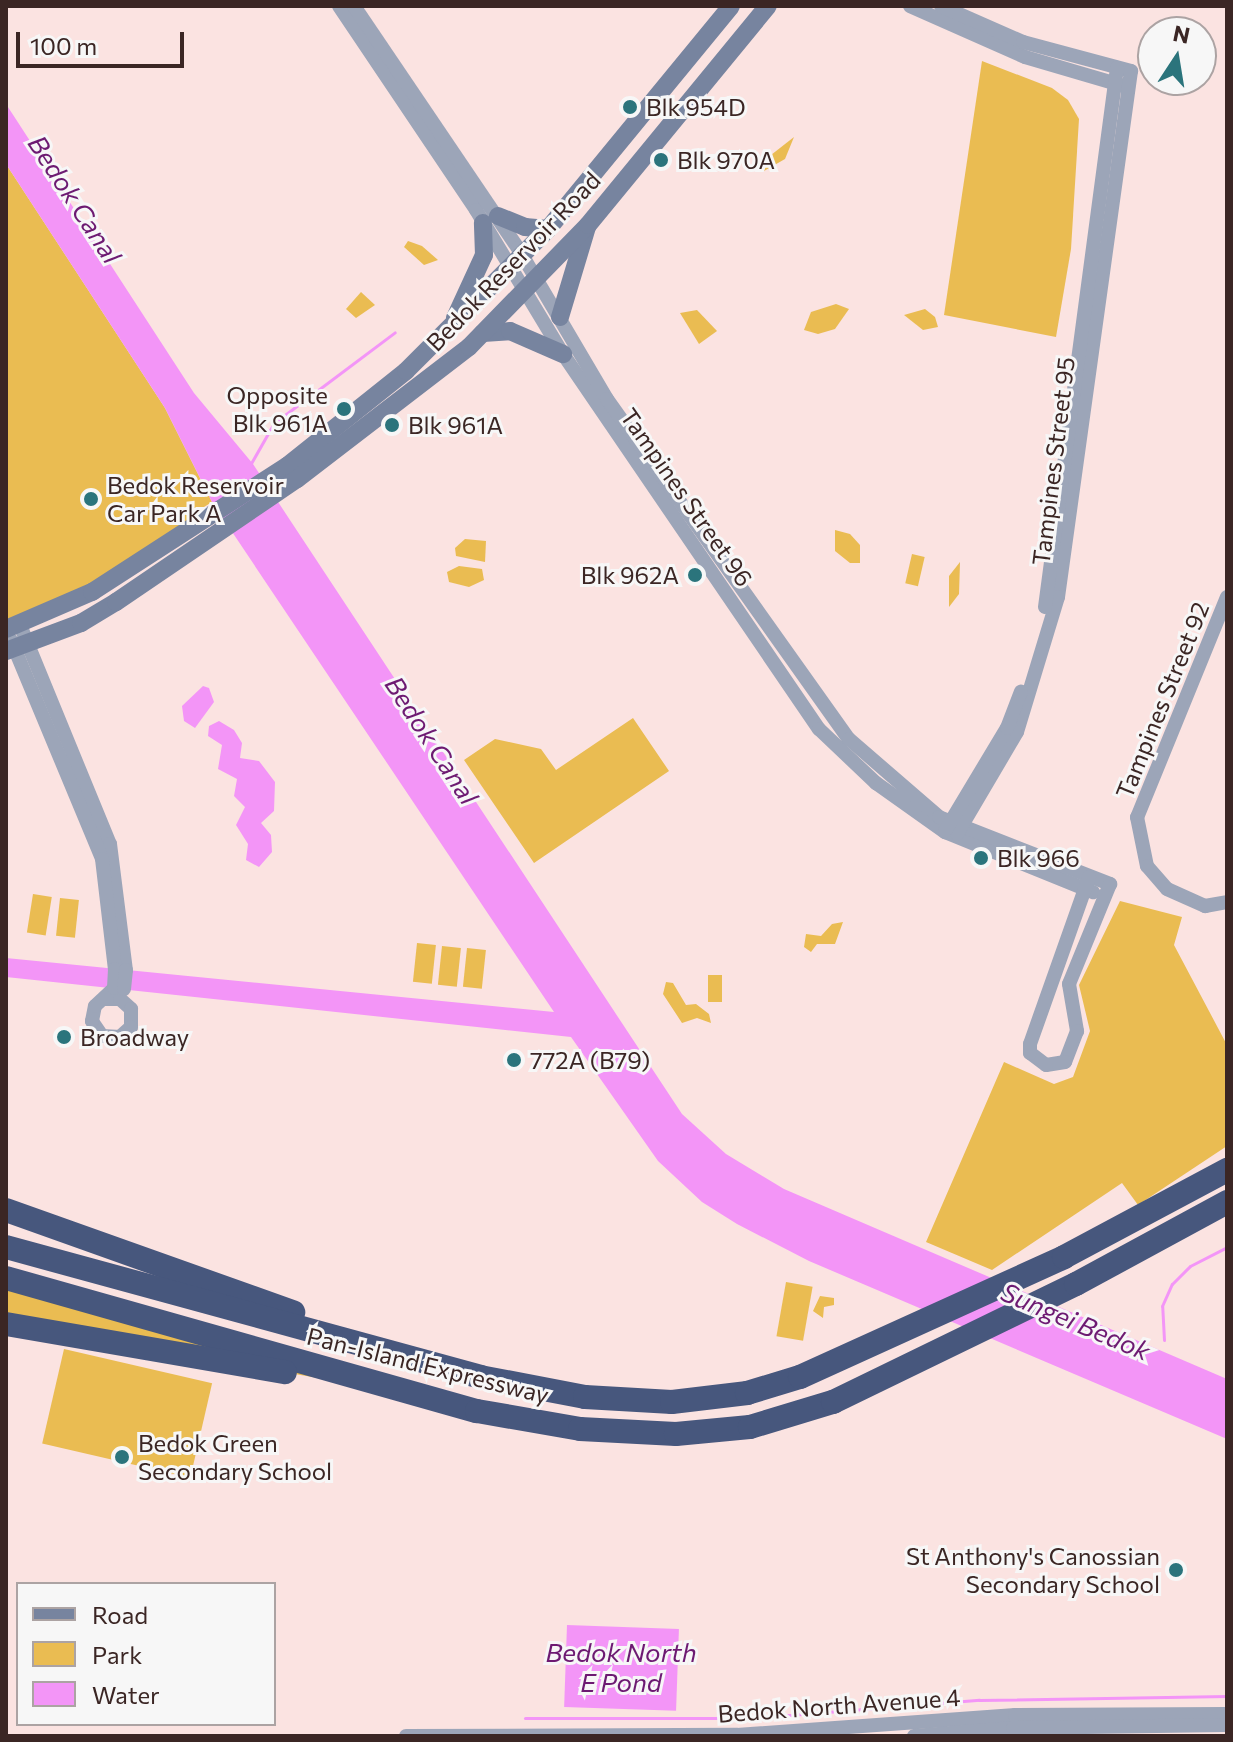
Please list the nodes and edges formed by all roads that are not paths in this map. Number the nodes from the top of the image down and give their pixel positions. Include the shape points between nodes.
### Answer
1 (339, 6) edge
2 (354, 6) edge
3 (731, 6) edge
4 (768, 6) edge
5 (910, 6) edge
6 (941, 6) edge
7 (1121, 85) junction
8 (490, 220) junction
9 (588, 225) junction
10 (548, 229) junction
11 (517, 262) junction
12 (529, 283) junction
13 (560, 317) junction
14 (451, 327) junction
15 (483, 333) junction
16 (563, 354) junction
17 (292, 472) junction
18 (1227, 597) edge
19 (11, 628) edge
20 (16, 648) edge
21 (953, 830) junction
22 (1086, 883) junction
23 (1227, 902) edge
24 (114, 992) junction
25 (129, 1006) junction
26 (1227, 1170) edge
27 (1227, 1202) edge
28 (6, 1210) edge
29 (6, 1247) edge
30 (6, 1278) edge
31 (6, 1324) edge
32 (343, 1376) junction
33 (480, 1377) junction
34 (1227, 1714) edge
35 (1227, 1725) edge
36 (406, 1736) edge
37 (728, 1736) edge
38 (737, 1736) edge
39 (914, 1736) edge

1 - 8 street, Tampines Street 96
2 - 8 street, Tampines Street 96
3 - 10 main road, Bedok Reservoir Road
4 - 9 main road, Bedok Reservoir Road
5 - 7 street via 1025,57
6 - 7 street, Tampines Street 95 via 1023,42 1124,70
7 - 21 street, Tampines Street 95 via 1058,597 1017,732
8 - 10 main road
8 - 11 street, Tampines Street 96
8 - 14 main road via 484,255
9 - 12 main road, Bedok Reservoir Road
9 - 13 main road
10 - 11 main road, Bedok Reservoir Road
11 - 12 street, Tampines Street 96
11 - 14 main road, Bedok Reservoir Road
12 - 13 street, Tampines Street 96
12 - 15 main road, Bedok Reservoir Road
12 - 16 street, Tampines Street 96
13 - 21 street, Tampines Street 96 via 607,399 820,705 876,766
14 - 17 main road, Bedok Reservoir Road
15 - 16 main road via 510,331
15 - 17 main road, Bedok Reservoir Road
16 - 21 street, Tampines Street 96 via 819,729 876,783
17 - 19 main road, Bedok Reservoir Road via 194,525 92,592
17 - 20 main road, Bedok Reservoir Road via 205,541 81,623
18 - 23 street, Tampines Street 92 via 1137,817 1147,866 1167,889 1205,906
19 - 20 street
20 - 24 street, bridge via 102,859 121,969
21 - 22 street, Tampines Street 96
22 - 22 street, Tampines Street 96 via 1107,890 1069,984 1077,1031 1065,1062 1046,1065 1030,1053 1030,1044
24 - 25 street
24 - 25 street
24 - 25 street via 95,1006 92,1021 107,1038 129,1030
26 - 33 highway, Pan-Island Expressway via 1064,1257 800,1377 717,1398 607,1399
27 - 32 highway, Pan-Island Expressway via 955,1345 805,1413 750,1427 676,1434 537,1423
28 - 33 highway
29 - 33 highway, Pan-Island Expressway
30 - 32 highway, Pan-Island Expressway
31 - 32 highway via 318,1378
34 - 38 street, Bedok North Avenue 4 via 1015,1715
35 - 39 street, Bedok North Avenue 4 via 1013,1728
36 - 37 street, Bedok North Avenue 4
37 - 38 street, Bedok North Avenue 4

